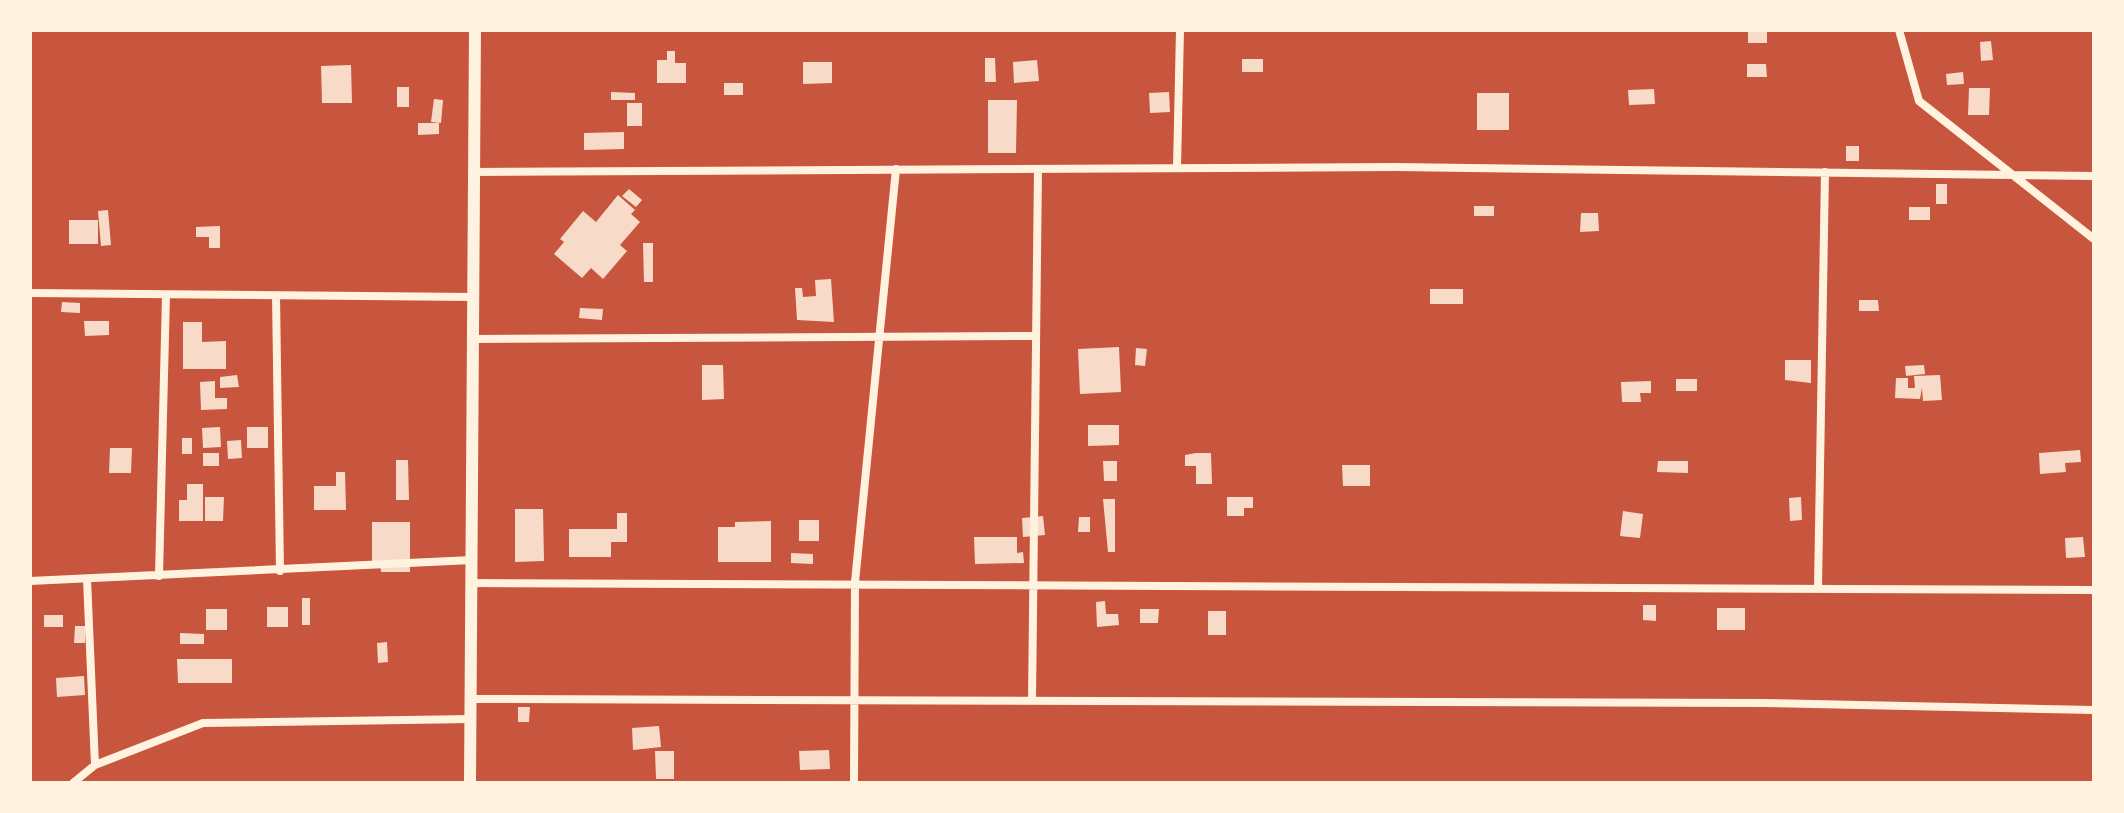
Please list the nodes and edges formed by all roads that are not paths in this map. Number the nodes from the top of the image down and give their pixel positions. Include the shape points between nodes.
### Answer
1 (475, 30) edge
2 (1180, 30) edge
3 (1899, 30) edge
4 (1177, 168) junction
5 (896, 169) junction
6 (1038, 169) junction
7 (474, 172) junction
8 (1825, 172) junction
9 (2014, 174) junction
10 (2094, 176) edge
11 (2094, 239) edge
12 (30, 293) edge
13 (166, 295) junction
14 (276, 296) junction
15 (474, 297) junction
16 (880, 336) junction
17 (1036, 336) junction
18 (473, 339) junction
19 (472, 560) junction
20 (280, 571) junction
21 (159, 576) junction
22 (87, 579) junction
23 (30, 581) edge
24 (855, 582) junction
25 (471, 583) junction
26 (1034, 583) junction
27 (1818, 588) junction
28 (2094, 590) edge
29 (472, 699) junction
30 (855, 700) junction
31 (1032, 701) junction
32 (2094, 710) edge
33 (472, 719) junction
34 (95, 765) junction
35 (73, 783) edge
36 (470, 783) edge
37 (854, 783) edge

1 - 7 main road
2 - 4 street
3 - 9 street via 1919,101
4 - 6 street
4 - 8 street
5 - 6 street
5 - 7 street
5 - 16 street
6 - 17 street
7 - 15 main road
8 - 9 street
8 - 27 street
9 - 10 street
9 - 11 street
12 - 13 street
13 - 14 street
13 - 21 street
14 - 15 street
14 - 20 street
15 - 18 main road
16 - 17 street
16 - 18 street
16 - 24 street
17 - 26 street
18 - 19 main road
19 - 20 street
19 - 25 main road
20 - 21 street
21 - 22 street
22 - 23 street
22 - 34 street
24 - 25 street
24 - 26 street
24 - 30 street
25 - 29 main road
26 - 27 street
26 - 31 street
27 - 28 street
29 - 30 street
29 - 33 main road
30 - 31 street
30 - 37 street
31 - 32 street via 1747,703
33 - 34 street via 203,723
33 - 36 main road
34 - 35 street

